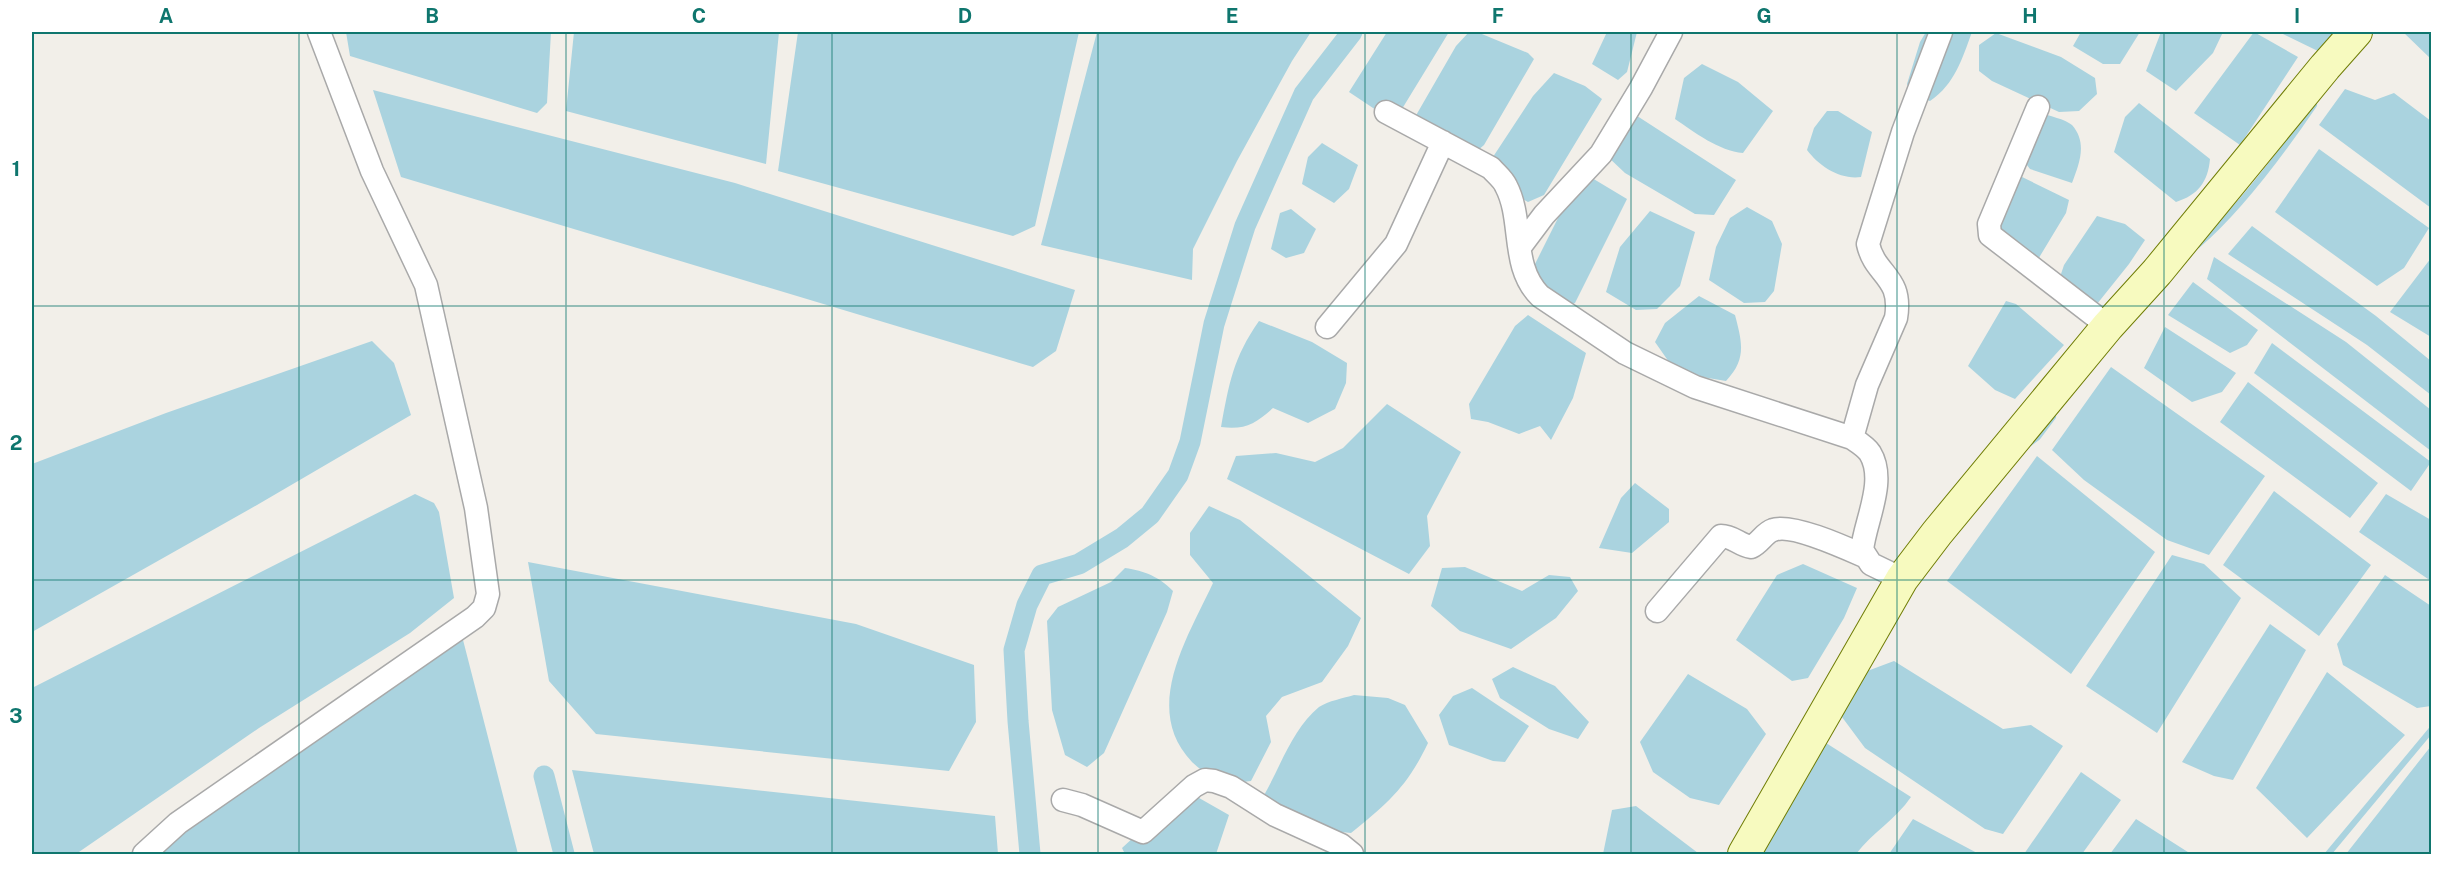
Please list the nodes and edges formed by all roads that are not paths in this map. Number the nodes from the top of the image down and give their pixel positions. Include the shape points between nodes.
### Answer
1 (320, 32) edge
2 (1671, 32) edge
3 (1941, 32) edge
4 (2356, 32) edge
5 (2038, 107) dead end
6 (1386, 112) dead end
7 (1443, 142) junction
8 (1520, 247) junction
9 (2108, 326) junction
10 (1327, 327) dead end
11 (1852, 438) junction
12 (1864, 556) junction
13 (1902, 579) junction
14 (1657, 610) dead end
15 (1063, 800) dead end
16 (144, 855) edge
17 (1352, 855) edge
18 (1744, 855) edge

1 - 16 street via 372,171 426,285 476,508 488,594 484,608 475,617 178,823
2 - 8 street via 1600,154
3 - 11 street via 1903,132 1868,244 1871,255 1893,284 1898,306 1867,385
4 - 9 street
5 - 9 street via 1989,224 1990,235
6 - 7 street
7 - 8 street via 1491,168 1506,185
7 - 10 street via 1396,244
8 - 11 street via 1529,285 1625,353 1695,387
9 - 13 street
11 - 12 street via 1869,452 1876,480 1863,543
12 - 13 street via 1870,564
12 - 14 street via 1816,536 1782,528 1769,532 1751,547 1721,536
13 - 18 street
15 - 17 street via 1143,832 1194,786 1205,780 1214,781 1341,845

